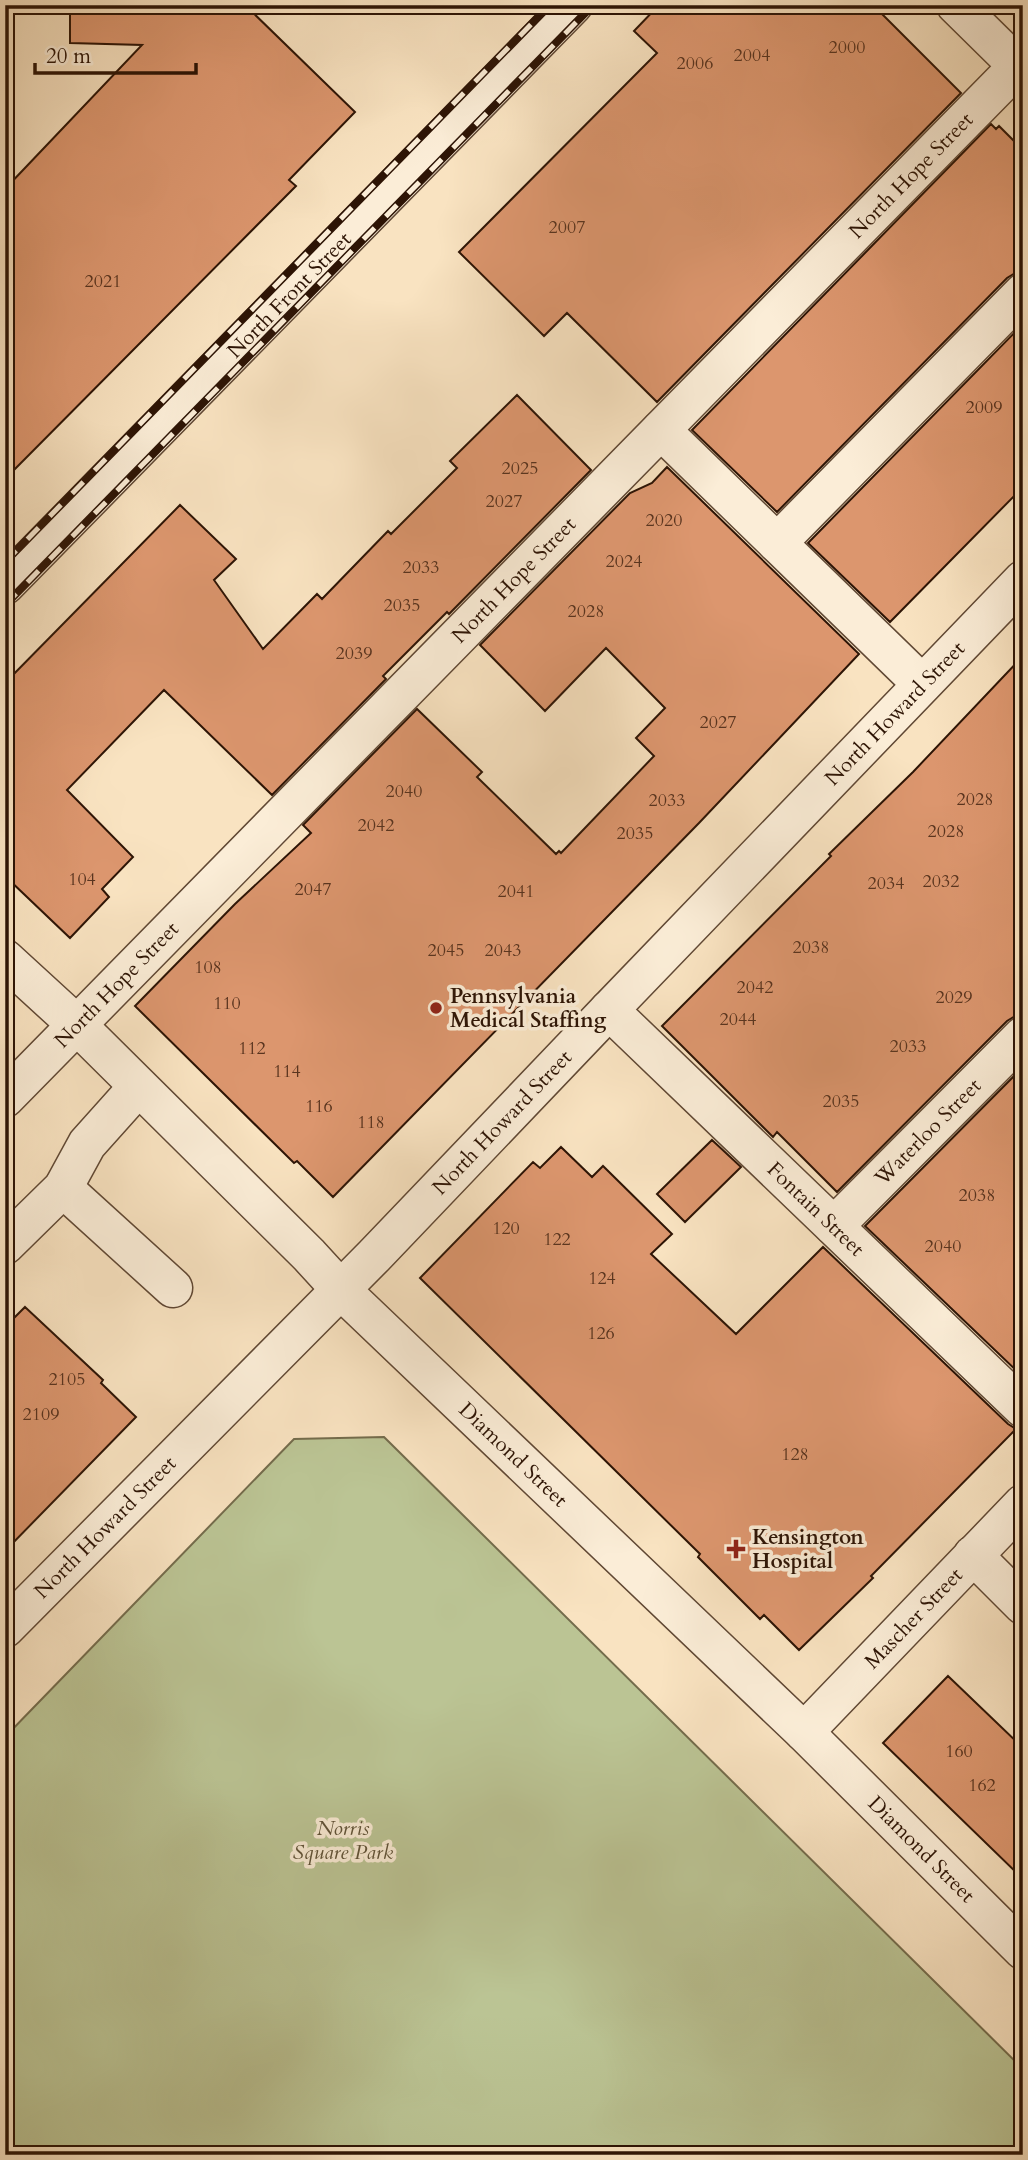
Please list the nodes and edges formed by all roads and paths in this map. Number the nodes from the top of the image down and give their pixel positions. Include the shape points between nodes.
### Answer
1 (573, 5) edge
2 (956, 5) edge
3 (1021, 66) edge
4 (1023, 293) edge
5 (661, 430) junction
6 (777, 543) junction
7 (1023, 580) edge
8 (5, 585) edge
9 (922, 684) junction
10 (11, 977) edge
11 (609, 1010) junction
12 (77, 1025) junction
13 (1023, 1036) edge
14 (138, 1087) junction
15 (5, 1098) edge
16 (64, 1188) junction
17 (834, 1226) junction
18 (5, 1245) edge
19 (173, 1288) dead end
20 (341, 1290) junction
21 (1023, 1408) edge
22 (1023, 1504) edge
23 (973, 1555) junction
24 (1023, 1605) edge
25 (5, 1628) edge
26 (803, 1732) junction
27 (1023, 1950) edge

1 - 8 street, North Front Street
2 - 3 street
3 - 5 street, North Hope Street
4 - 6 street
5 - 6 street
5 - 12 street, North Hope Street
6 - 9 street
7 - 9 street, North Howard Street
9 - 11 street, North Howard Street
10 - 12 street, Diamond Street
11 - 17 street, Fontain Street
11 - 20 street, North Howard Street
12 - 14 street, Diamond Street
12 - 15 street, North Hope Street
13 - 17 street, Waterloo Street
14 - 16 street via 87,1144
14 - 20 street, Diamond Street
16 - 18 street
16 - 19 street
17 - 21 street, Fontain Street
20 - 25 street, North Howard Street
20 - 26 street, Diamond Street
22 - 23 street, Mascher Street
23 - 24 street
23 - 26 street, Mascher Street
26 - 27 street, Diamond Street

